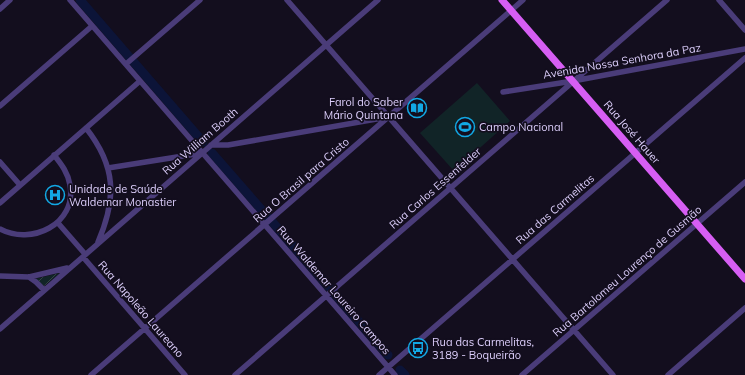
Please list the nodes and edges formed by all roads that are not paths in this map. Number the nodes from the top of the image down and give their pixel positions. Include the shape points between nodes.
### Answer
1 (10, 0) edge
2 (70, 0) edge
3 (200, 0) edge
4 (287, 0) edge
5 (378, 0) edge
6 (502, 0) edge
7 (523, 0) edge
8 (667, 0) edge
9 (719, 0) edge
10 (0, 9) edge
11 (511, 10) junction
12 (92, 26) junction
13 (745, 30) edge
14 (326, 45) junction
15 (745, 49) edge
16 (745, 58) edge
17 (127, 63) junction
18 (140, 81) junction
19 (573, 81) junction
20 (503, 92) dead end
21 (0, 106) edge
22 (389, 117) junction
23 (86, 128) junction
24 (211, 145) junction
25 (202, 153) junction
26 (635, 153) junction
27 (54, 155) junction
28 (0, 162) edge
29 (108, 168) junction
30 (745, 182) edge
31 (20, 185) junction
32 (451, 188) junction
33 (0, 202) edge
34 (269, 221) junction
35 (58, 223) junction
36 (697, 224) junction
37 (0, 229) edge
38 (97, 244) junction
39 (84, 255) junction
40 (513, 259) junction
41 (71, 267) junction
42 (0, 276) edge
43 (29, 277) junction
44 (745, 279) edge
45 (44, 290) junction
46 (326, 296) junction
47 (745, 308) edge
48 (0, 329) edge
49 (145, 329) junction
50 (574, 330) junction
51 (388, 367) junction
52 (91, 375) edge
53 (185, 375) edge
54 (235, 375) edge
55 (379, 375) edge
56 (395, 375) edge
57 (522, 375) edge
58 (614, 375) edge
59 (668, 375) edge

1 - 10 street
2 - 12 street, Rua Waldemar Loureiro Campos
3 - 17 street
4 - 14 street
5 - 14 street, Rua William Booth
6 - 11 main road, Rua José Hauer
7 - 11 street, Rua O Brasil para Cristo
8 - 19 street, Rua Carlos Essenfelder
9 - 13 street
11 - 19 main road, Rua José Hauer
11 - 22 street, Rua O Brasil para Cristo
12 - 17 street, Rua Waldemar Loureiro Campos
12 - 21 street
14 - 22 street
14 - 24 street, Rua William Booth
15 - 19 street, Avenida Nossa Senhora da Paz
16 - 26 street, Rua das Carmelitas
17 - 18 street, Rua Waldemar Loureiro Campos
18 - 23 street
18 - 25 street, Rua Waldemar Loureiro Campos
19 - 20 street, Avenida Nossa Senhora da Paz
19 - 26 main road, Rua José Hauer
19 - 32 street, Rua Carlos Essenfelder
22 - 24 street via 228,145
22 - 32 street
22 - 34 street, Rua O Brasil para Cristo
23 - 27 street
23 - 29 street via 99,146
24 - 25 street, Rua William Booth
25 - 29 street
25 - 34 street, Rua Waldemar Loureiro Campos
25 - 38 street, Rua William Booth
26 - 36 main road, Rua José Hauer
26 - 40 street, Rua das Carmelitas
27 - 31 street
27 - 35 street via 66,172 71,186 67,210
28 - 31 street
29 - 38 street via 110,198 104,227
30 - 36 street, Rua Bartolomeu Lourenço de Gusmão
31 - 33 street
32 - 40 street
32 - 46 street, Rua Carlos Essenfelder
34 - 46 street, Rua Waldemar Loureiro Campos
34 - 49 street, Rua O Brasil para Cristo
35 - 37 street via 42,232 25,236
35 - 39 street, Rua Napoleão Laureano
36 - 44 main road, Rua José Hauer
36 - 50 street, Rua Bartolomeu Lourenço de Gusmão
38 - 39 street, Rua William Booth
39 - 41 street, Rua William Booth
39 - 49 street, Rua Napoleão Laureano
40 - 50 street
40 - 51 street, Rua das Carmelitas
41 - 43 street
41 - 45 street, Rua William Booth
42 - 43 street
43 - 45 street
45 - 48 street, Rua William Booth
46 - 51 street, Rua Waldemar Loureiro Campos
46 - 54 street, Rua Carlos Essenfelder
47 - 59 street
49 - 52 street, Rua O Brasil para Cristo
49 - 53 street, Rua Napoleão Laureano
50 - 57 street, Rua Bartolomeu Lourenço de Gusmão
50 - 58 street
51 - 55 street, Rua das Carmelitas
51 - 56 street, Rua Waldemar Loureiro Campos

